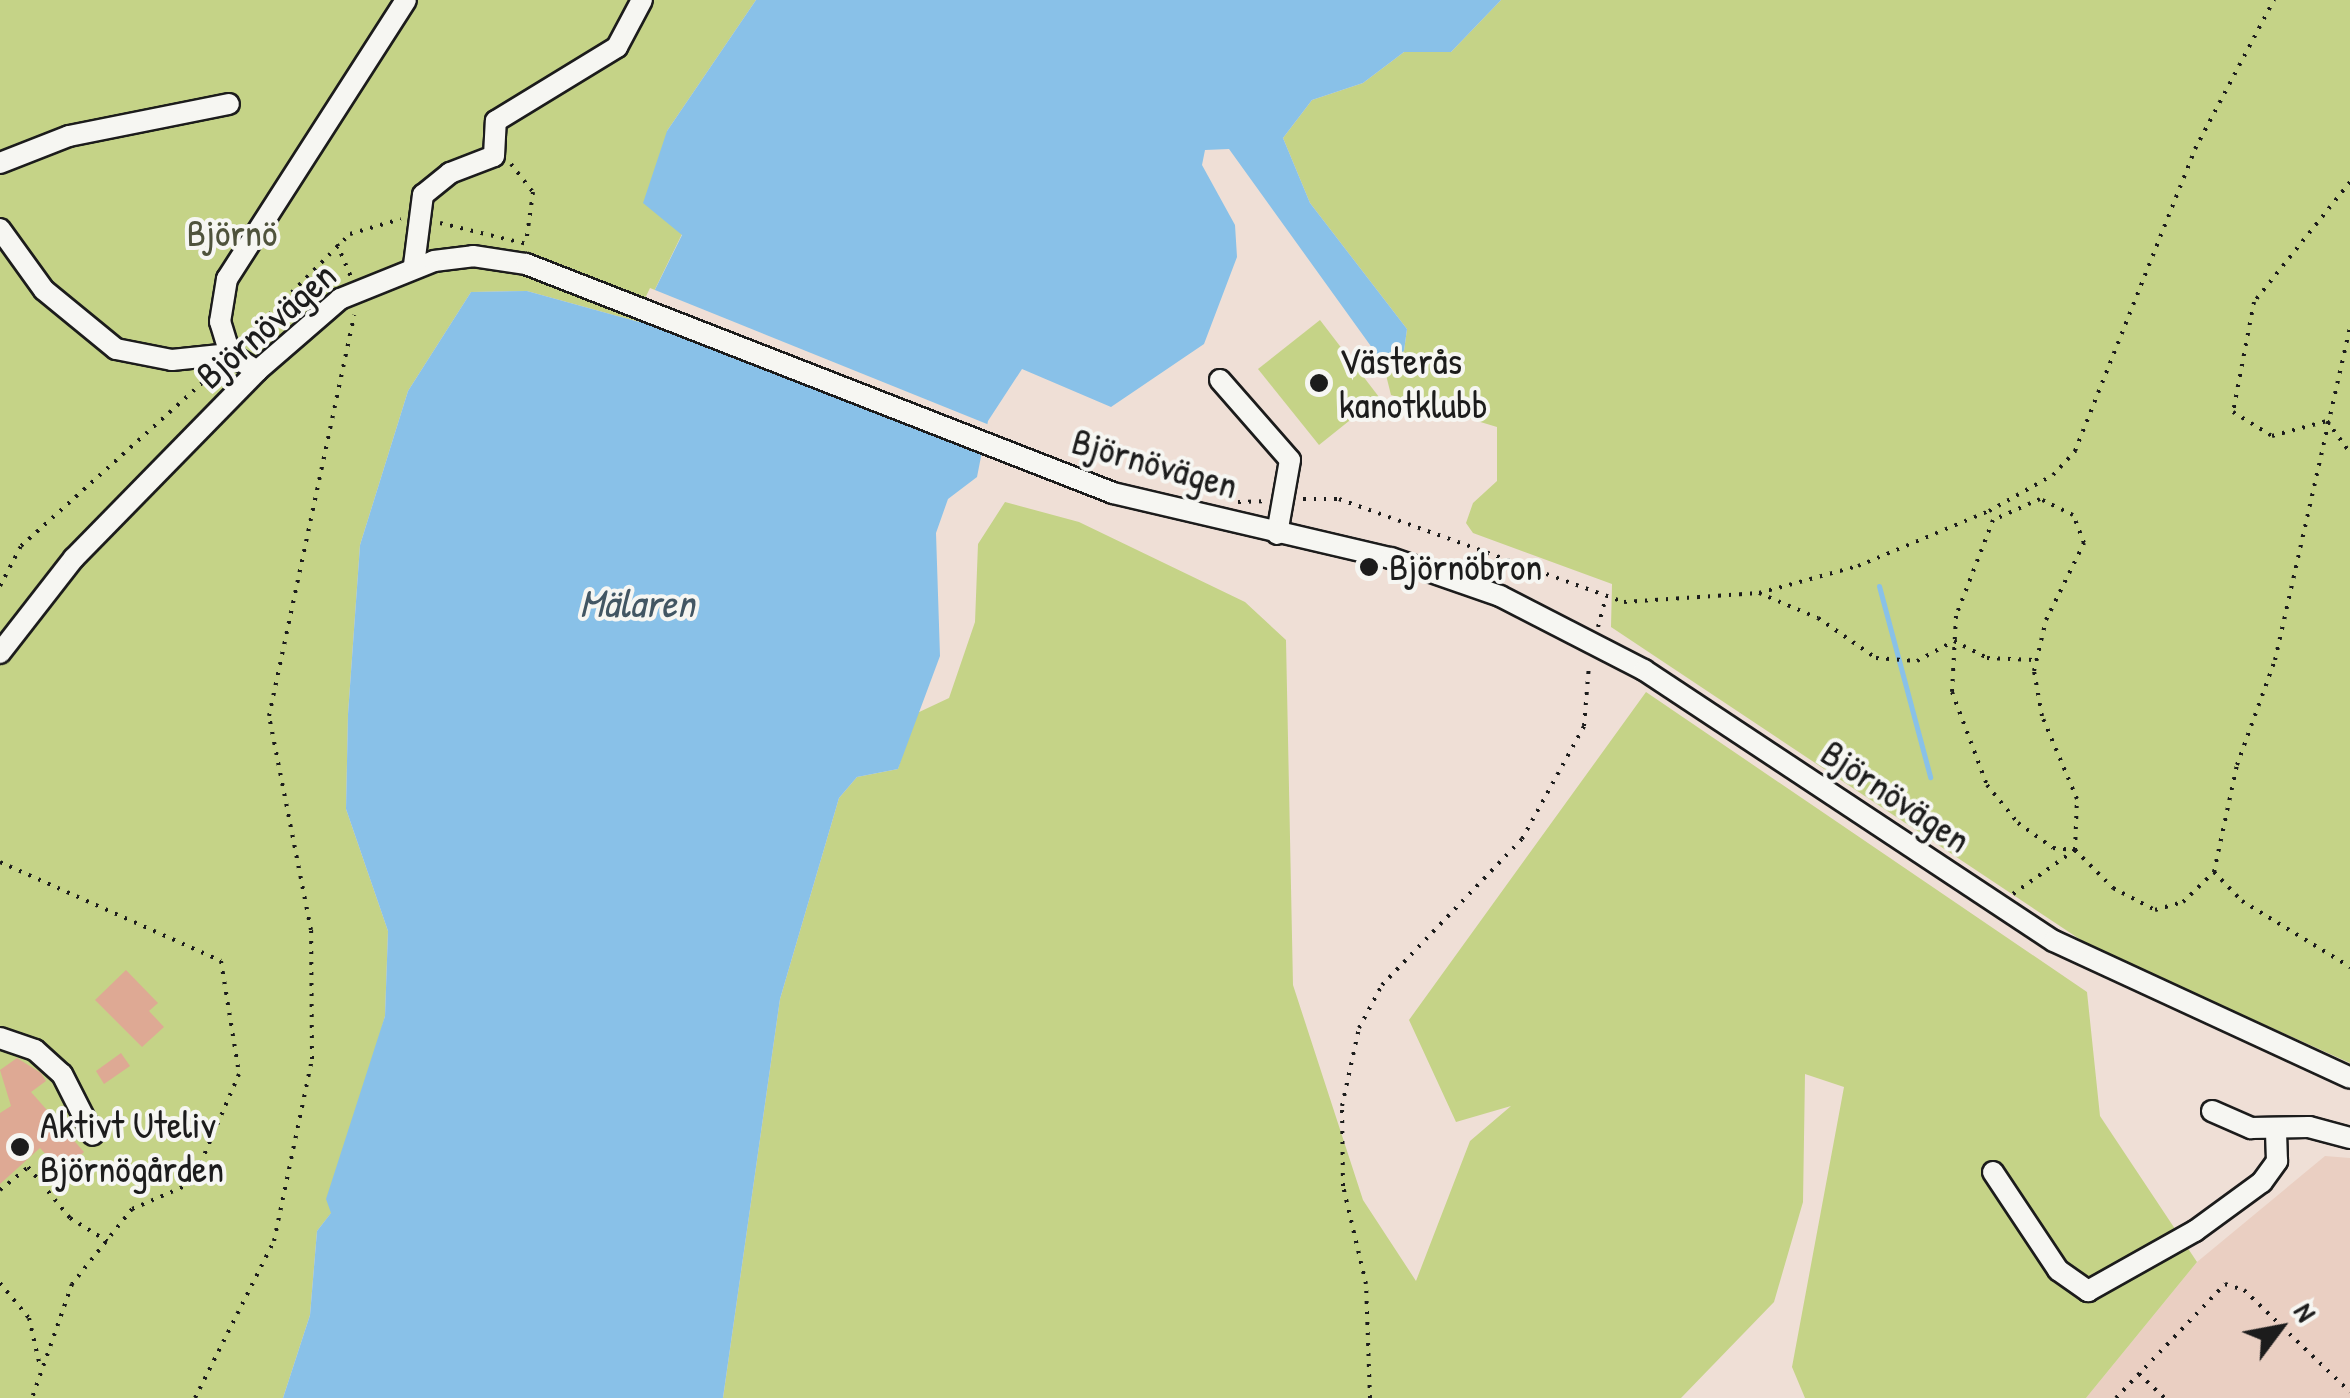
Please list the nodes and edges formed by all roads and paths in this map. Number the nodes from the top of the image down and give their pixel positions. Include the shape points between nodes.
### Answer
1 (406, 0) edge
2 (642, 0) edge
3 (2274, 0) edge
4 (229, 104) dead end
5 (494, 156) junction
6 (0, 163) edge
7 (2350, 182) edge
8 (0, 229) edge
9 (526, 243) dead end
10 (337, 244) dead end
11 (414, 265) junction
12 (356, 288) junction
13 (2350, 328) edge
14 (230, 354) junction
15 (258, 371) junction
16 (1220, 380) dead end
17 (2327, 422) junction
18 (2350, 453) edge
19 (1302, 499) dead end
20 (1276, 534) junction
21 (1760, 593) junction
22 (1606, 598) junction
23 (1593, 641) junction
24 (1954, 641) junction
25 (0, 653) edge
26 (2037, 660) junction
27 (2076, 850) junction
28 (0, 862) edge
29 (2214, 872) junction
30 (1994, 904) junction
31 (2350, 967) edge
32 (0, 1038) edge
33 (2350, 1078) edge
34 (2212, 1111) dead end
35 (2276, 1132) junction
36 (93, 1136) dead end
37 (2350, 1138) edge
38 (1993, 1172) dead end
39 (0, 1190) edge
40 (107, 1240) junction
41 (0, 1284) edge
42 (40, 1362) junction
43 (2139, 1374) junction
44 (2350, 1392) edge
45 (32, 1398) edge
46 (195, 1398) edge
47 (1370, 1398) edge
48 (2116, 1398) edge
49 (2164, 1398) edge

1 - 14 street via 228,279 220,322
2 - 5 street via 616,47 496,122
3 - 21 path via 2195,149 2064,466 1932,538
4 - 6 street via 69,136
5 - 9 path via 520,168 533,192
5 - 11 street via 450,173 423,195
7 - 17 path via 2254,302 2232,412 2272,436
8 - 14 street via 44,290 116,350 172,360
10 - 12 path
11 - 12 street, Björnövägen
11 - 20 street, Björnövägen via 472,256 526,264 1114,494
12 - 15 street, Björnövägen
12 - 46 path via 269,716 310,930 312,1059 278,1228
13 - 17 path
14 - 15 street
15 - 25 street, Björnövägen via 74,558
16 - 20 street via 1290,460
17 - 18 path
17 - 29 path via 2275,660 2237,766
19 - 22 path via 1339,499
20 - 23 street, Björnövägen via 1391,558 1500,596
21 - 22 path via 1694,602
21 - 24 path via 1818,618 1876,658 1917,661
22 - 23 path
23 - 30 street, Björnövägen
23 - 47 path via 1584,726 1522,839 1382,986 1351,1052 1343,1186 1366,1284
24 - 26 path via 1987,658
24 - 26 path via 1956,616 1993,520 2040,498 2073,514 2084,543 2046,620
24 - 27 path via 1952,692 1988,785 2018,823 2053,848
26 - 27 path via 2042,716 2077,799
27 - 29 path via 2090,871 2154,910 2183,902
27 - 30 path
28 - 40 path via 222,961 239,1074 192,1182 132,1209
29 - 31 path via 2242,901
30 - 33 street, Björnövägen via 2120,978
32 - 36 street via 35,1050 62,1074
34 - 35 street
35 - 37 street via 2309,1127
35 - 38 street via 2277,1161 2262,1182 2196,1231 2088,1291 2058,1270
39 - 40 path via 28,1167 70,1218
40 - 42 path via 72,1284
41 - 42 path via 29,1318
42 - 45 path
43 - 44 path via 2225,1284 2244,1290
43 - 48 path
43 - 49 path

